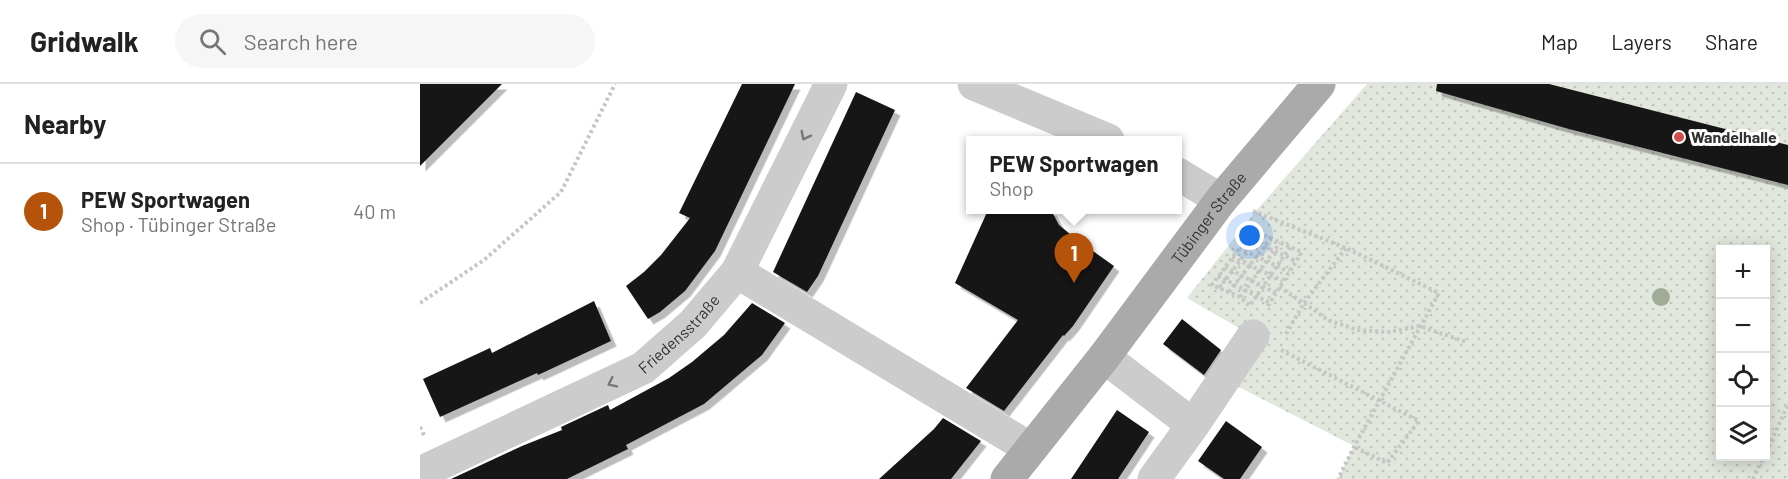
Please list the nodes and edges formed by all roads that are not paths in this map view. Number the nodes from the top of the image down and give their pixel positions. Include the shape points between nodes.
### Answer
1 (831, 84) edge
2 (974, 84) edge
3 (1319, 84) edge
4 (1007, 90) edge
5 (1098, 136) edge
6 (1182, 176) edge
7 (1221, 200) junction
8 (736, 272) junction
9 (1260, 322) road end
10 (1104, 357) junction
11 (1193, 425) junction
12 (1031, 449) junction
13 (420, 473) edge
14 (1007, 479) edge
15 (1154, 479) edge

1 -> 8 street, Friedensstraße
2 - 4 street
3 - 7 main road, Tübinger Straße
4 - 5 street
6 - 7 street
7 - 10 main road, Tübinger Straße
8 - 12 street
8 -> 13 street, Friedensstraße via 693,324 643,368
9 - 11 street
10 - 11 street
10 - 12 main road, Tübinger Straße
11 - 15 street
12 - 14 main road, Tübinger Straße

